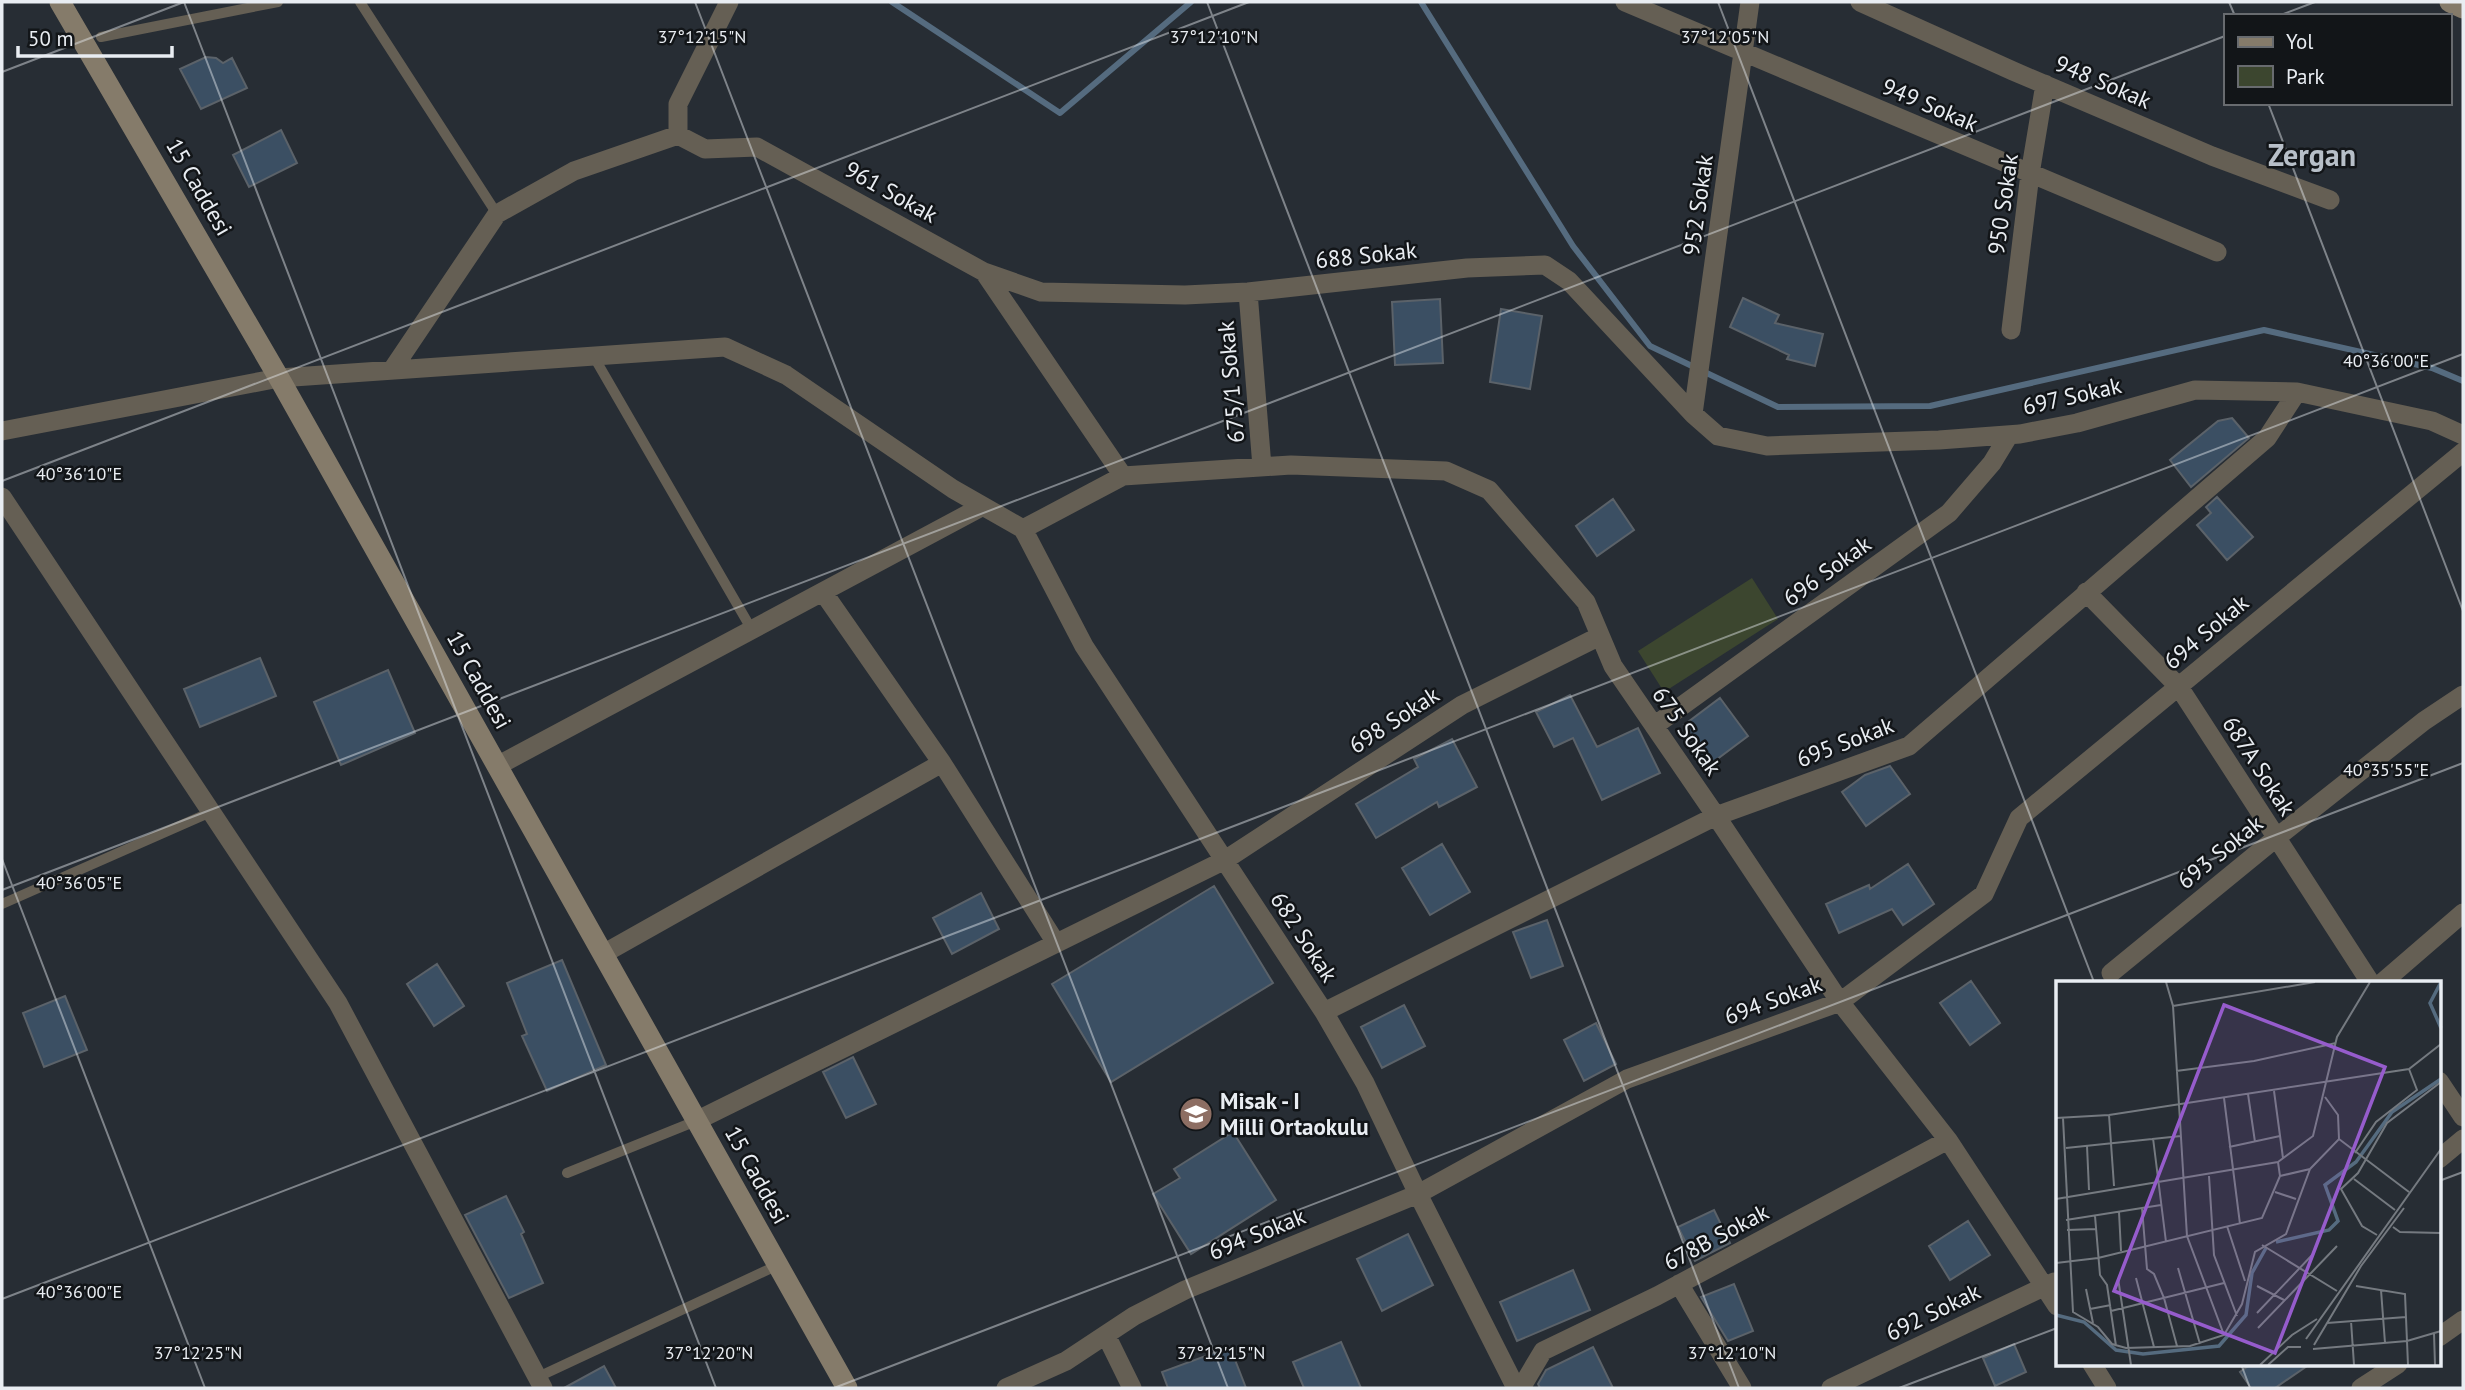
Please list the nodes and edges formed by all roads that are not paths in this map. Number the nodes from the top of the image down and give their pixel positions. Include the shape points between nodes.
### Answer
1 (60, 2) edge
2 (278, 2) edge
3 (360, 2) edge
4 (729, 2) edge
5 (1625, 2) edge
6 (1750, 2) edge
7 (1860, 2) edge
8 (2450, 2) edge
9 (2463, 8) edge
10 (101, 37) dead end
11 (1744, 53) junction
12 (2045, 84) junction
13 (678, 135) junction
14 (2030, 174) junction
15 (2330, 200) dead end
16 (497, 214) junction
17 (2217, 252) dead end
18 (984, 272) junction
19 (1248, 292) junction
20 (2011, 330) dead end
21 (594, 356) junction
22 (392, 370) junction
23 (279, 378) junction
24 (2297, 392) junction
25 (1693, 414) junction
26 (2, 431) edge
27 (2009, 435) junction
28 (2463, 435) edge
29 (2463, 452) edge
30 (1262, 467) junction
31 (1123, 476) junction
32 (2, 497) edge
33 (984, 506) junction
34 (1023, 529) junction
35 (823, 592) junction
36 (2086, 592) junction
37 (752, 630) junction
38 (1600, 636) junction
39 (2179, 687) junction
40 (2463, 695) edge
41 (1654, 726) junction
42 (942, 763) junction
43 (498, 766) junction
44 (211, 812) junction
45 (1716, 816) junction
46 (2276, 838) junction
47 (1225, 860) junction
48 (2, 904) edge
49 (2463, 913) edge
50 (1056, 943) junction
51 (603, 954) junction
52 (2111, 973) dead end
53 (2369, 981) edge
54 (2384, 981) edge
55 (1840, 1002) junction
56 (1324, 1012) junction
57 (2440, 1083) edge
58 (2463, 1117) edge
59 (696, 1121) junction
60 (2463, 1139) edge
61 (1948, 1140) junction
62 (2440, 1158) edge
63 (567, 1173) dead end
64 (1418, 1194) junction
65 (778, 1265) junction
66 (2051, 1283) edge
67 (1679, 1284) junction
68 (2056, 1302) edge
69 (2463, 1320) edge
70 (1106, 1335) junction
71 (2440, 1335) edge
72 (2093, 1366) edge
73 (2395, 1366) edge
74 (541, 1383) edge
75 (847, 1388) edge
76 (1006, 1388) edge
77 (1132, 1388) edge
78 (1519, 1388) edge
79 (1742, 1388) edge
80 (1831, 1388) edge
81 (2107, 1388) edge
82 (2361, 1388) edge

1 - 23 street, 15 Caddesi
2 - 10 lane
3 - 16 lane
4 - 13 street via 678,104
5 - 11 street, 949 Sokak
6 - 11 street, 952 Sokak
7 - 12 street, 948 Sokak
8 - 9 street
11 - 14 street, 949 Sokak
11 - 25 street, 952 Sokak
12 - 14 street, 950 Sokak
12 - 15 street, 948 Sokak via 2212,156
13 - 16 street via 574,172
13 - 18 street, 961 Sokak via 705,149 757,147
14 - 17 street, 949 Sokak
14 - 20 street, 950 Sokak
16 - 22 street
18 - 19 street, 688 Sokak via 1041,292
18 - 31 street, 961 Sokak
19 - 25 street, 688 Sokak via 1467,268 1545,265 1569,281
19 - 30 street, 675/1 Sokak
21 - 22 street
21 - 33 street via 725,347 786,375
21 - 37 lane
22 - 23 street
23 - 26 street
23 - 43 street, 15 Caddesi
24 - 27 street, 697 Sokak via 2195,390 2077,423
24 - 28 street, 697 Sokak via 2432,421
24 - 36 street, 695 Sokak via 2267,438
25 - 27 street, 697 Sokak via 1718,436 1766,446
27 - 41 street, 696 Sokak via 1992,463 1949,513
29 - 39 street, 694 Sokak
30 - 31 street, 675 Sokak
30 - 38 street, 675 Sokak via 1446,471 1489,490 1586,602
31 - 34 street
32 - 44 street
33 - 34 street
33 - 35 street
34 - 47 street, 682 Sokak via 1084,646
35 - 37 street
35 - 42 street
36 - 39 street, 687A Sokak
36 - 45 street, 695 Sokak via 1909,746
37 - 43 street
38 - 41 street, 675 Sokak via 1613,666
38 - 47 street, 698 Sokak via 1462,705
39 - 46 street, 687A Sokak
39 - 55 street, 694 Sokak via 2019,818 1984,894
40 - 46 street, 693 Sokak
41 - 45 street, 675 Sokak
42 - 50 street
42 - 51 street
43 - 51 street, 15 Caddesi
44 - 48 lane
44 - 74 street via 338,1003
45 - 55 street, 675 Sokak
45 - 56 street, 695 Sokak
46 - 52 street, 693 Sokak
46 - 53 street, 687A Sokak
47 - 50 street, 698 Sokak
47 - 56 street, 682 Sokak
49 - 54 street
50 - 59 street, 698 Sokak
51 - 59 street, 15 Caddesi
55 - 61 street, 675 Sokak
55 - 64 street, 694 Sokak via 1627,1079
56 - 64 street, 682 Sokak via 1365,1083
57 - 58 street
59 - 63 lane
59 - 65 street, 15 Caddesi
60 - 62 street
61 - 66 street, 675 Sokak
61 - 67 street, 678B Sokak
64 - 70 street, 694 Sokak via 1185,1290
64 - 78 street, 682 Sokak
65 - 74 lane
65 - 75 street, 15 Caddesi
66 - 68 street, 675 Sokak
66 - 80 street, 692 Sokak
67 - 78 street, 678B Sokak via 1543,1351
67 - 79 street
69 - 71 street
70 - 76 street, 694 Sokak via 1066,1361
70 - 77 street
72 - 81 street
73 - 82 street

